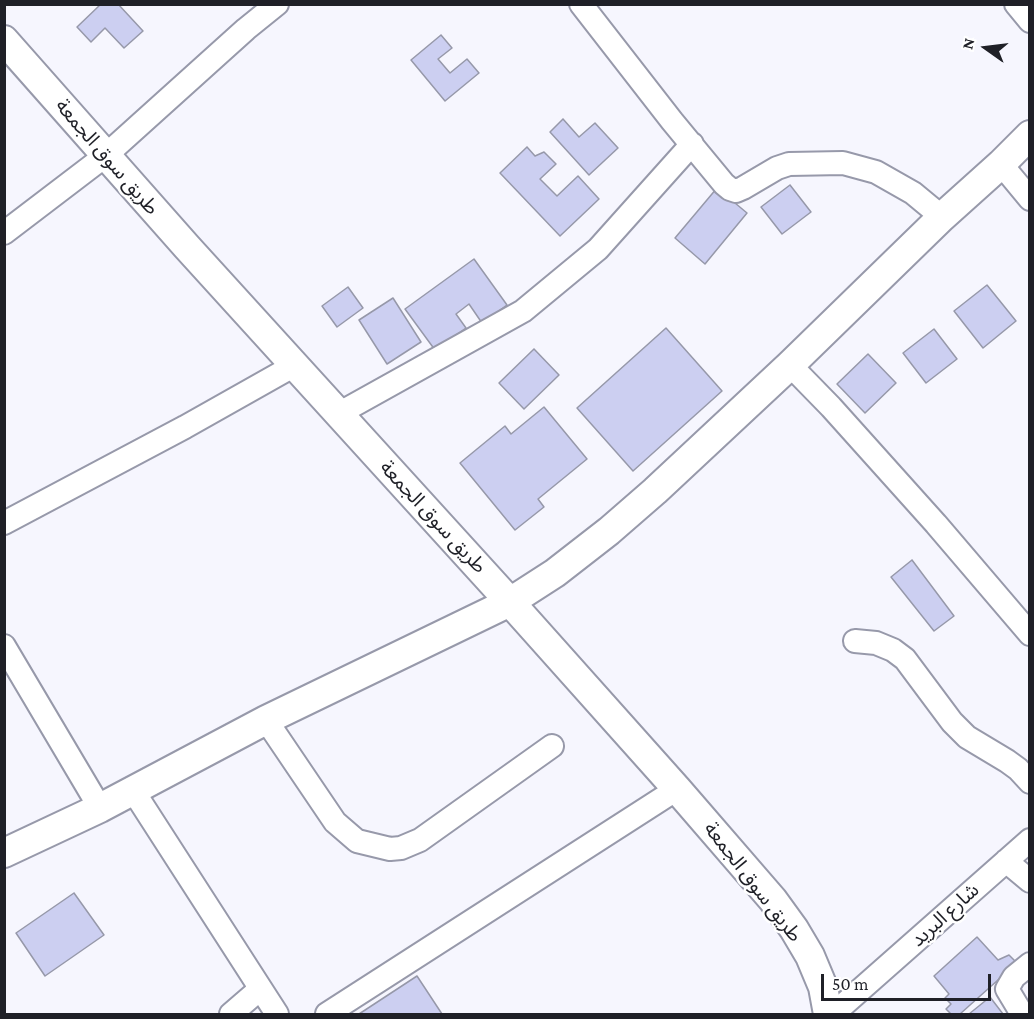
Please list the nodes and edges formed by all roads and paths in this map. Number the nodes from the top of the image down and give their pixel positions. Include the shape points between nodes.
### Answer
1 (277, 4) edge
2 (581, 4) edge
3 (1016, 4) edge
4 (1029, 21) edge
5 (4, 40) edge
6 (1029, 135) edge
7 (692, 144) junction
8 (105, 156) junction
9 (1001, 164) junction
10 (1029, 199) edge
11 (942, 217) junction
12 (4, 232) edge
13 (790, 364) junction
14 (295, 365) junction
15 (338, 414) junction
16 (4, 523) edge
17 (510, 602) junction
18 (1029, 634) edge
19 (855, 641) dead end
20 (4, 646) edge
21 (266, 720) junction
22 (552, 746) dead end
23 (1029, 782) edge
24 (677, 789) junction
25 (134, 792) junction
26 (100, 808) junction
27 (1029, 840) edge
28 (4, 853) edge
29 (1006, 861) junction
30 (1029, 881) edge
31 (1029, 964) edge
32 (260, 989) junction
33 (231, 1014) edge
34 (277, 1014) edge
35 (327, 1014) edge
36 (831, 1014) edge
37 (1022, 1014) edge

1 - 8 street
2 - 7 street
3 - 4 street
5 - 8 street, طريق سوق الجمعة
6 - 9 street
7 - 11 street via 724,184 736,191 789,164 843,163 876,172 913,193
7 - 15 street via 597,249 523,311
8 - 12 street
8 - 14 street, طريق سوق الجمعة
9 - 10 street
9 - 11 street
11 - 13 street
13 - 17 street via 609,531
13 - 18 street via 936,524
14 - 15 street, طريق سوق الجمعة
14 - 16 street
15 - 17 street, طريق سوق الجمعة
17 - 21 street
17 - 24 street, طريق سوق الجمعة
19 - 23 street via 876,643 905,659 967,737 1007,761
20 - 26 street
21 - 22 street via 335,822 357,841 390,849 420,840
21 - 25 street
24 - 35 street
24 - 36 street, طريق سوق الجمعة via 794,929 810,956
25 - 26 street
25 - 32 street
26 - 28 street
27 - 29 street, شارع البريد
29 - 30 street
29 - 36 street, شارع البريد
31 - 37 street via 1007,989
32 - 33 street
32 - 34 street

